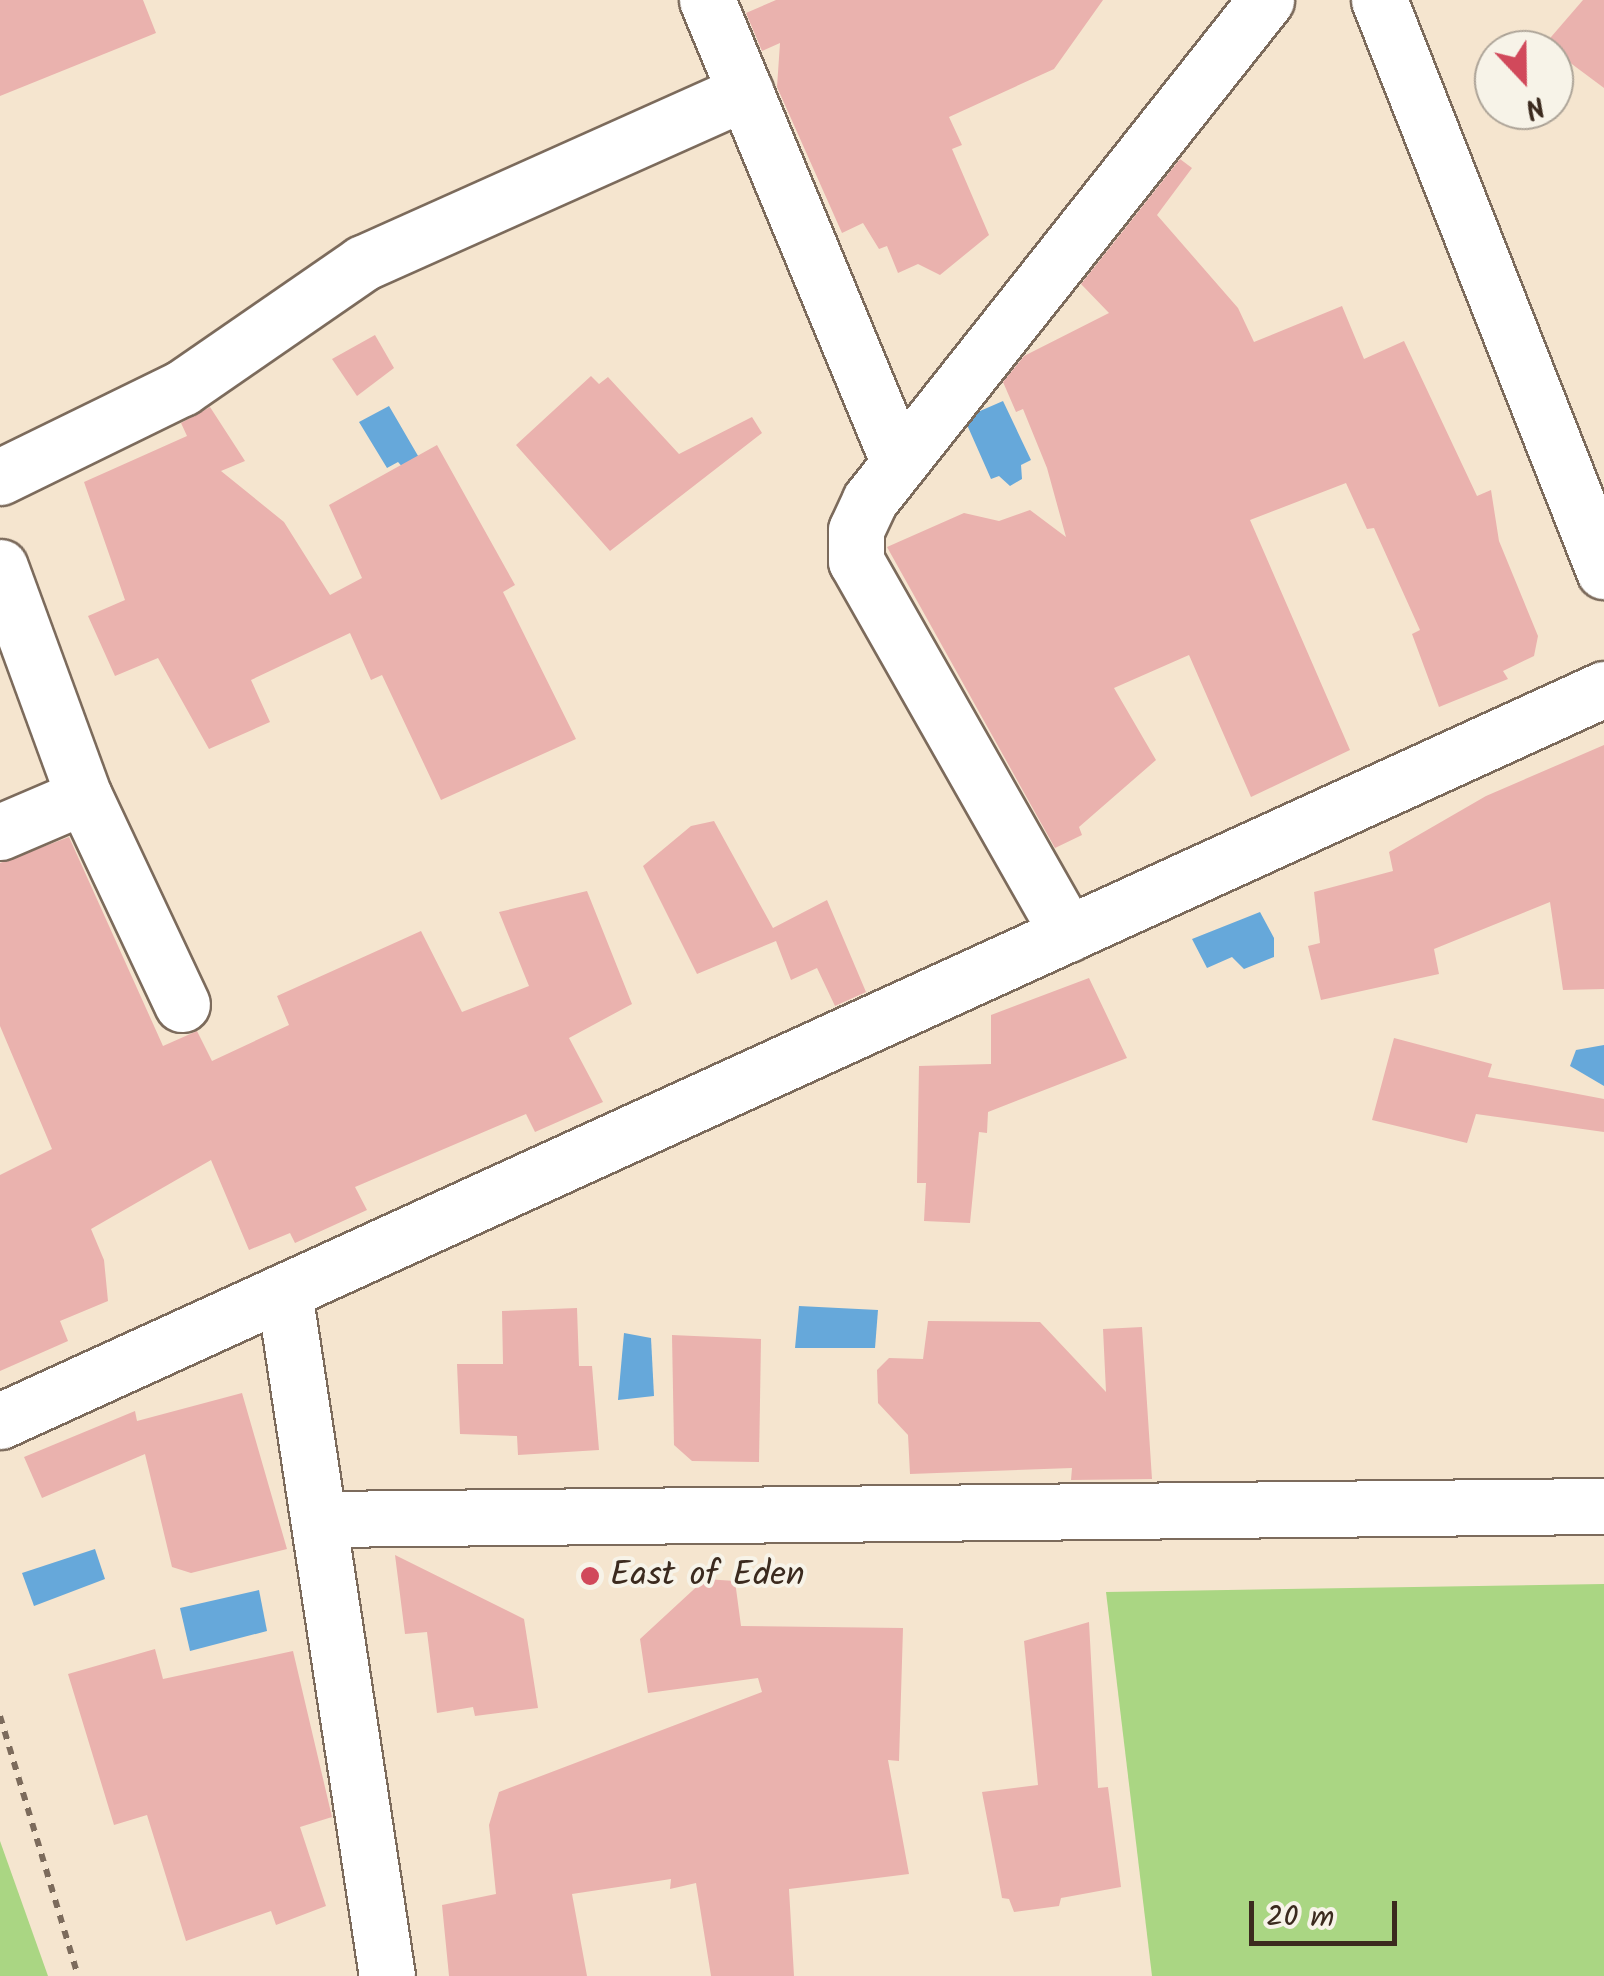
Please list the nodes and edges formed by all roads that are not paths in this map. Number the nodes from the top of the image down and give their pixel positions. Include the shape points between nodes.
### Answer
1 (707, 0) edge
2 (1266, 0) edge
3 (1379, 0) edge
4 (745, 92) junction
5 (899, 463) junction
6 (0, 477) edge
7 (0, 567) edge
8 (1604, 571) edge
9 (1604, 690) edge
10 (84, 796) junction
11 (0, 832) edge
12 (1068, 934) junction
13 (182, 1004) dead end
14 (284, 1292) junction
15 (0, 1422) edge
16 (1604, 1506) edge
17 (320, 1519) junction
18 (386, 1976) edge

1 - 4 street
2 - 5 street
3 - 8 street
4 - 5 street
4 - 6 street via 363,262 182,388
5 - 12 street via 856,530 856,561
7 - 10 street
9 - 12 street
10 - 11 street
10 - 13 street
12 - 14 street
14 - 15 street
14 - 17 street
16 - 17 street
17 - 18 street

